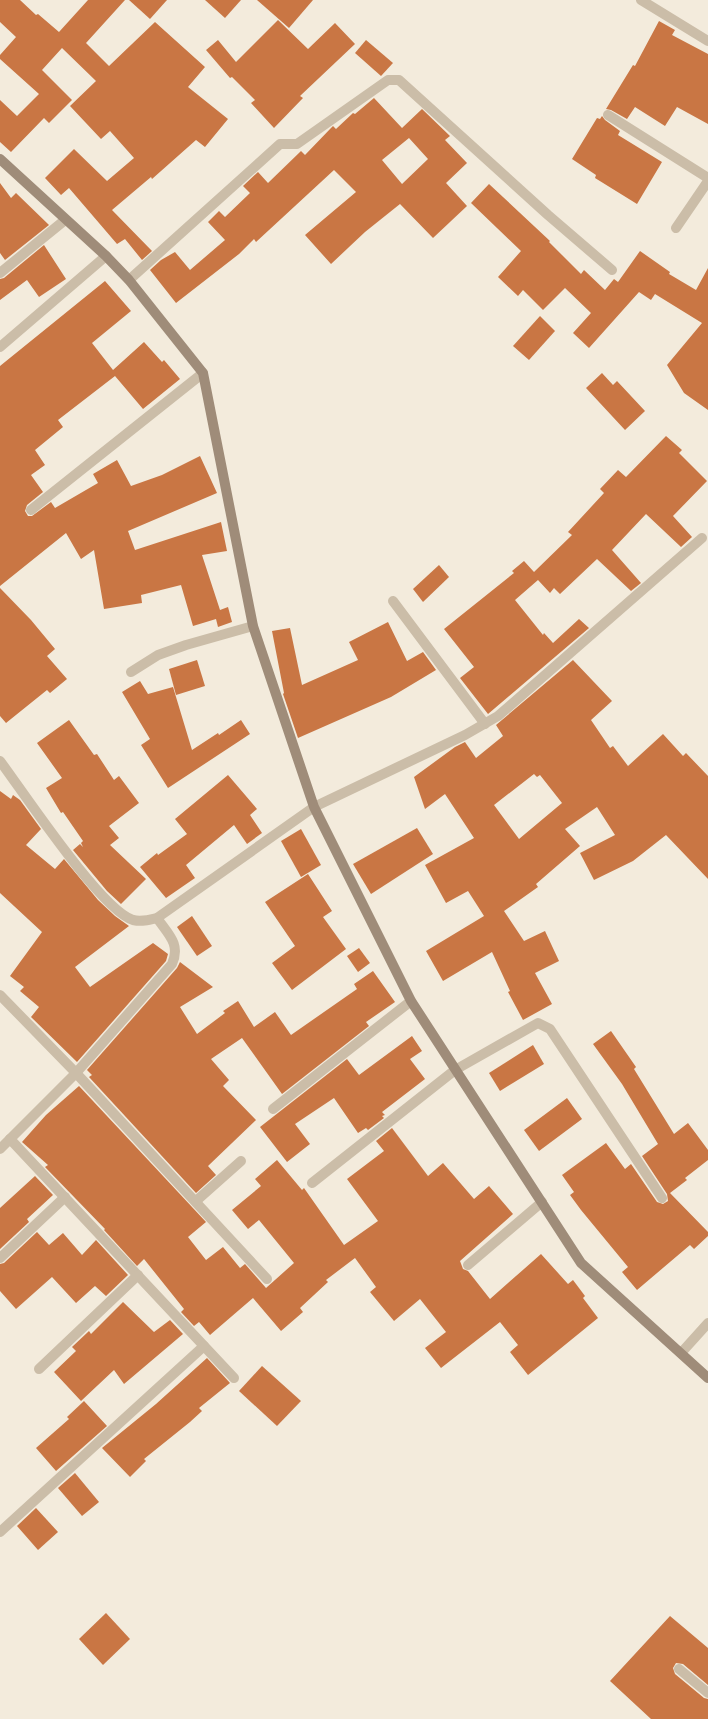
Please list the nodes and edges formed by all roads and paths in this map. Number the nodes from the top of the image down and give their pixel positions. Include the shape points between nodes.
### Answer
1 (641, 0) edge
2 (708, 41) edge
3 (608, 116) dead end
4 (0, 159) edge
5 (708, 178) edge
6 (708, 181) edge
7 (65, 220) junction
8 (676, 228) dead end
9 (106, 256) junction
10 (612, 270) dead end
11 (0, 273) edge
12 (129, 280) junction
13 (0, 347) edge
14 (203, 373) junction
15 (31, 510) dead end
16 (702, 538) dead end
17 (393, 601) dead end
18 (253, 626) junction
19 (131, 672) dead end
20 (485, 724) junction
21 (0, 761) edge
22 (314, 807) junction
23 (157, 918) junction
24 (0, 995) edge
25 (411, 1001) junction
26 (455, 1070) junction
27 (76, 1073) junction
28 (273, 1109) dead end
29 (10, 1139) junction
30 (0, 1149) edge
31 (241, 1160) dead end
32 (312, 1183) dead end
33 (65, 1197) junction
34 (662, 1198) dead end
35 (196, 1202) junction
36 (542, 1202) junction
37 (0, 1258) edge
38 (468, 1265) dead end
39 (138, 1275) junction
40 (268, 1279) dead end
41 (708, 1323) edge
42 (204, 1346) junction
43 (681, 1353) junction
44 (39, 1369) dead end
45 (234, 1378) dead end
46 (708, 1378) edge
47 (0, 1532) edge
48 (679, 1669) dead end
49 (708, 1693) edge

1 - 2 street
3 - 5 street
4 - 7 main road
6 - 8 street
7 - 9 main road
7 - 11 street
9 - 12 main road
9 - 13 street
10 - 12 street via 411,90 399,80 388,80 297,144 280,144
12 - 14 main road
14 - 15 street
14 - 18 main road
16 - 20 street via 498,716
17 - 20 street
18 - 19 street via 158,655
18 - 22 main road
20 - 22 street
21 - 23 street via 106,901 132,919 146,921
22 - 23 street
22 - 25 main road
23 - 27 street via 176,946 172,964
24 - 27 street
25 - 26 main road
25 - 28 street
26 - 32 street
26 - 34 street via 538,1023 550,1029
26 - 36 main road
27 - 29 street
27 - 35 street
29 - 30 street
29 - 33 street
31 - 35 street
33 - 37 street
33 - 39 street
35 - 40 street
36 - 38 street
36 - 43 main road via 581,1264
39 - 42 street
39 - 44 street
41 - 43 street
42 - 45 street
42 - 47 street
43 - 46 main road
48 - 49 street

